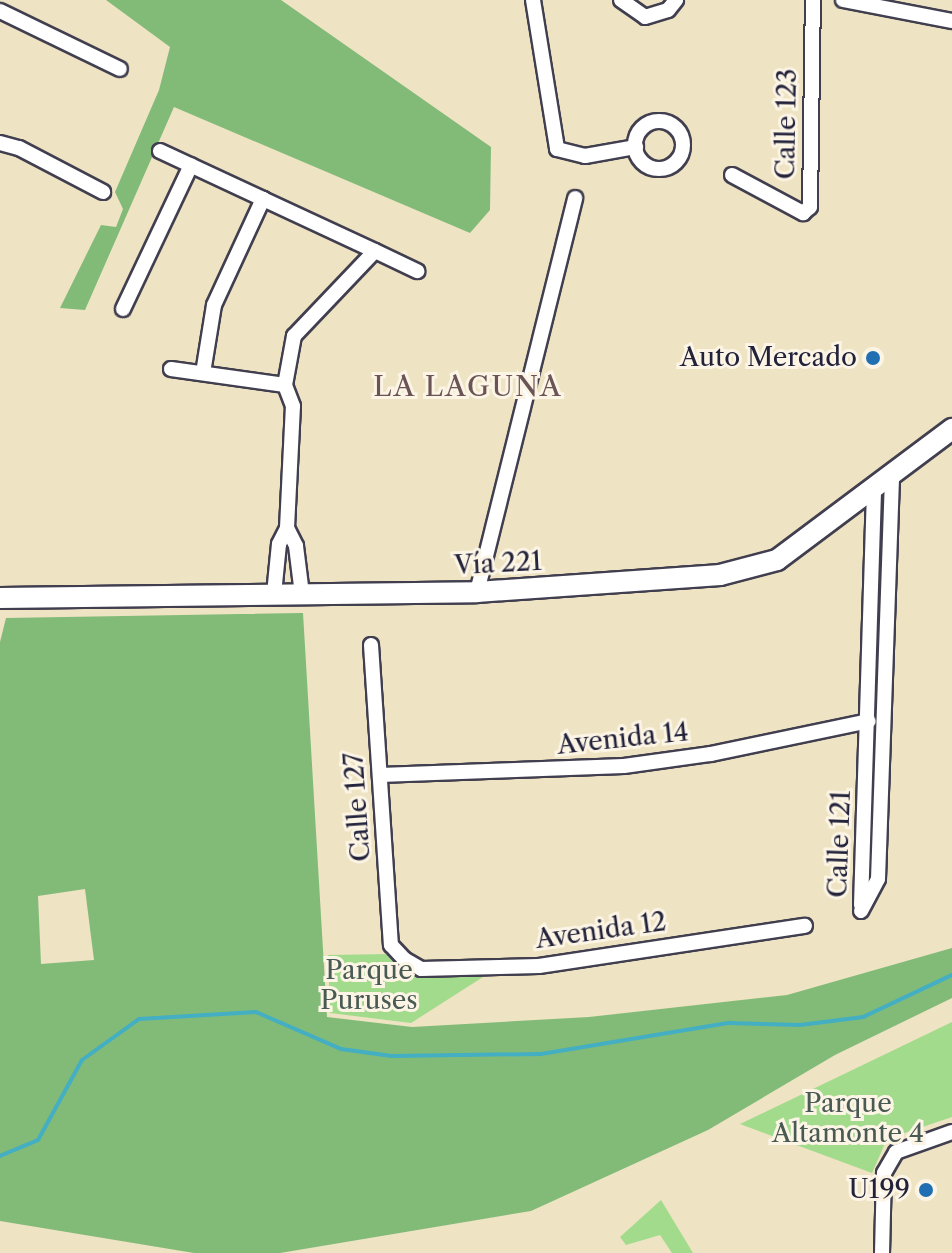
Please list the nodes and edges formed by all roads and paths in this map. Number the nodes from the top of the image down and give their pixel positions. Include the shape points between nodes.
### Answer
1 (533, 0) edge
2 (621, 0) edge
3 (676, 0) edge
4 (813, 0) edge
5 (843, 0) edge
6 (0, 11) edge
7 (952, 21) edge
8 (120, 69) dead end
9 (0, 143) edge
10 (636, 147) dead end
11 (160, 151) dead end
12 (191, 165) junction
13 (732, 175) dead end
14 (103, 192) dead end
15 (575, 198) dead end
16 (263, 199) junction
17 (375, 251) junction
18 (417, 271) dead end
19 (123, 309) dead end
20 (171, 369) dead end
21 (203, 373) junction
22 (285, 385) junction
23 (952, 429) edge
24 (892, 472) junction
25 (874, 486) junction
26 (287, 528) junction
27 (477, 592) junction
28 (274, 594) junction
29 (302, 594) junction
30 (0, 598) edge
31 (371, 645) dead end
32 (869, 721) junction
33 (380, 775) junction
34 (805, 926) dead end
35 (404, 959) joint
36 (952, 1132) edge
37 (882, 1253) edge

1 - 10 street via 557,149 585,156
2 - 3 street via 645,17 668,10
4 - 13 street, Calle 123 via 810,207 803,213
5 - 7 street
6 - 8 street
9 - 14 street
11 - 12 street
12 - 16 street
12 - 19 street
15 - 27 street
16 - 17 street
16 - 21 street via 214,305
17 - 18 street
17 - 22 street via 294,336
20 - 21 street
21 - 22 street
22 - 26 street via 293,406
23 - 24 main road, Vía 221
24 - 25 main road, Vía 221
24 - 32 street, Calle 121 via 878,879 861,911
25 - 27 main road, Vía 221 via 832,523 777,560 751,569 685,580
25 - 32 street, Calle 121
26 - 28 street via 279,544
26 - 29 street via 296,546
27 - 29 main road, Vía 221
28 - 29 main road, Vía 221
28 - 30 main road, Vía 221
31 - 33 street, Calle 127
32 - 33 street, Avenida 14 via 624,766
33 - 35 street, Calle 127 via 391,945
34 - 35 street, Avenida 12 via 539,966 421,969
36 - 37 street via 896,1152 884,1173

